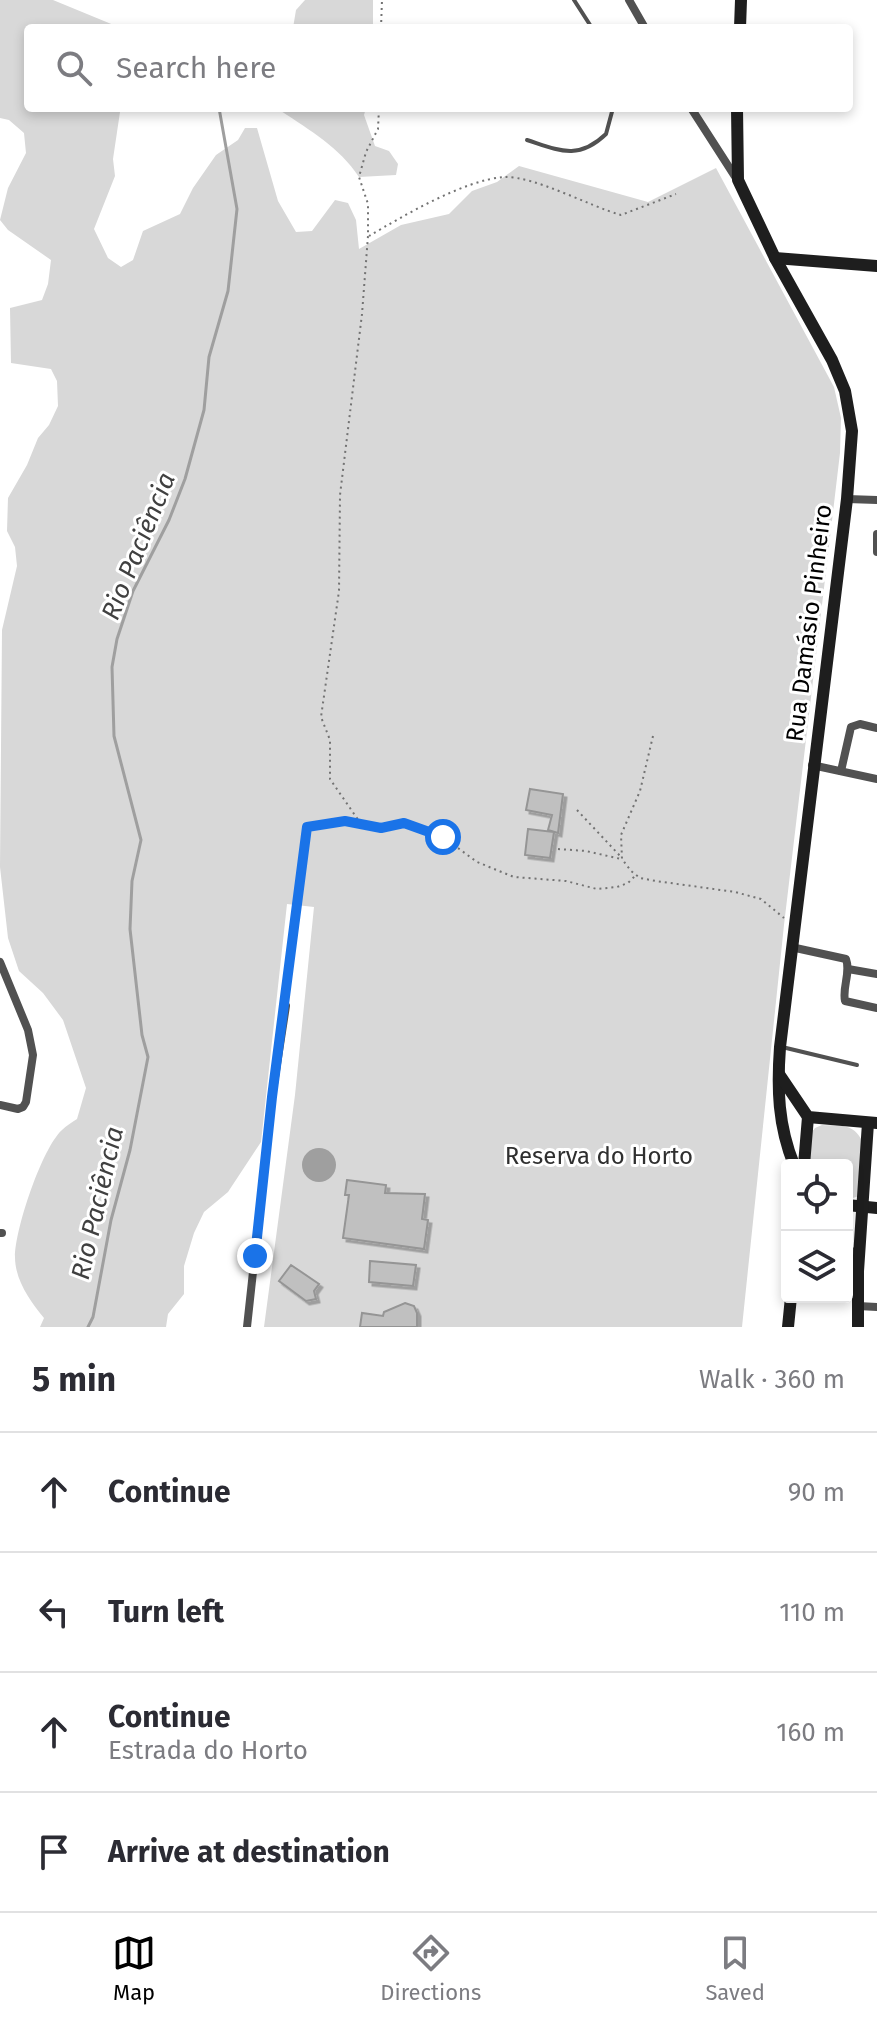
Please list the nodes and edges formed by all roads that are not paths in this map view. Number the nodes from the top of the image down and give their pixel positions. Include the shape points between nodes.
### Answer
1 (574, 0) edge
2 (629, 0) edge
3 (741, 0) edge
4 (589, 24) edge
5 (640, 24) edge
6 (740, 24) edge
7 (612, 112) edge
8 (694, 112) edge
9 (737, 112) edge
10 (527, 140) dead end
11 (738, 180) junction
12 (775, 258) junction
13 (877, 266) edge
14 (847, 499) junction
15 (877, 500) edge
16 (877, 534) edge
17 (877, 552) edge
18 (877, 728) edge
19 (812, 765) junction
20 (841, 771) junction
21 (877, 779) edge
22 (791, 947) junction
23 (1, 966) edge
24 (848, 969) junction
25 (877, 974) edge
26 (286, 1006) road end
27 (877, 1008) edge
28 (780, 1047) junction
29 (857, 1065) dead end
30 (778, 1072) junction
31 (0, 1105) edge
32 (808, 1117) junction
33 (873, 1123) edge
34 (792, 1159) edge
35 (804, 1159) edge
36 (870, 1208) edge
37 (853, 1252) edge
38 (790, 1303) edge
39 (858, 1306) junction
40 (877, 1307) edge
41 (247, 1327) edge
42 (788, 1327) edge
43 (858, 1327) edge

1 - 4 lane
2 - 5 street
3 - 6 street
7 - 10 lane via 606,134 577,152
8 - 11 street
9 - 11 street, Rua Damásio Pinheiro
11 - 12 street, Rua Damásio Pinheiro
12 - 13 street
12 - 14 street, Rua Damásio Pinheiro via 845,391 852,431
14 - 15 street
14 - 19 street, Rua Damásio Pinheiro
16 - 17 street
18 - 20 street via 851,727
19 - 20 street
19 - 22 street, Rua Damásio Pinheiro
20 - 21 street
22 - 24 street via 843,957
22 - 28 street, Rua Damásio Pinheiro
23 - 31 street via 33,1055 23,1107
24 - 25 street
24 - 27 street via 845,1001
26 - 41 street
28 - 29 lane
28 - 30 street, Rua Damásio Pinheiro
30 - 32 street
30 - 34 street, Rua Damásio Pinheiro via 780,1122
32 - 33 street
32 - 35 street
33 - 36 street
36 - 37 street
37 - 39 street
38 - 42 street
39 - 40 street
39 - 43 street

